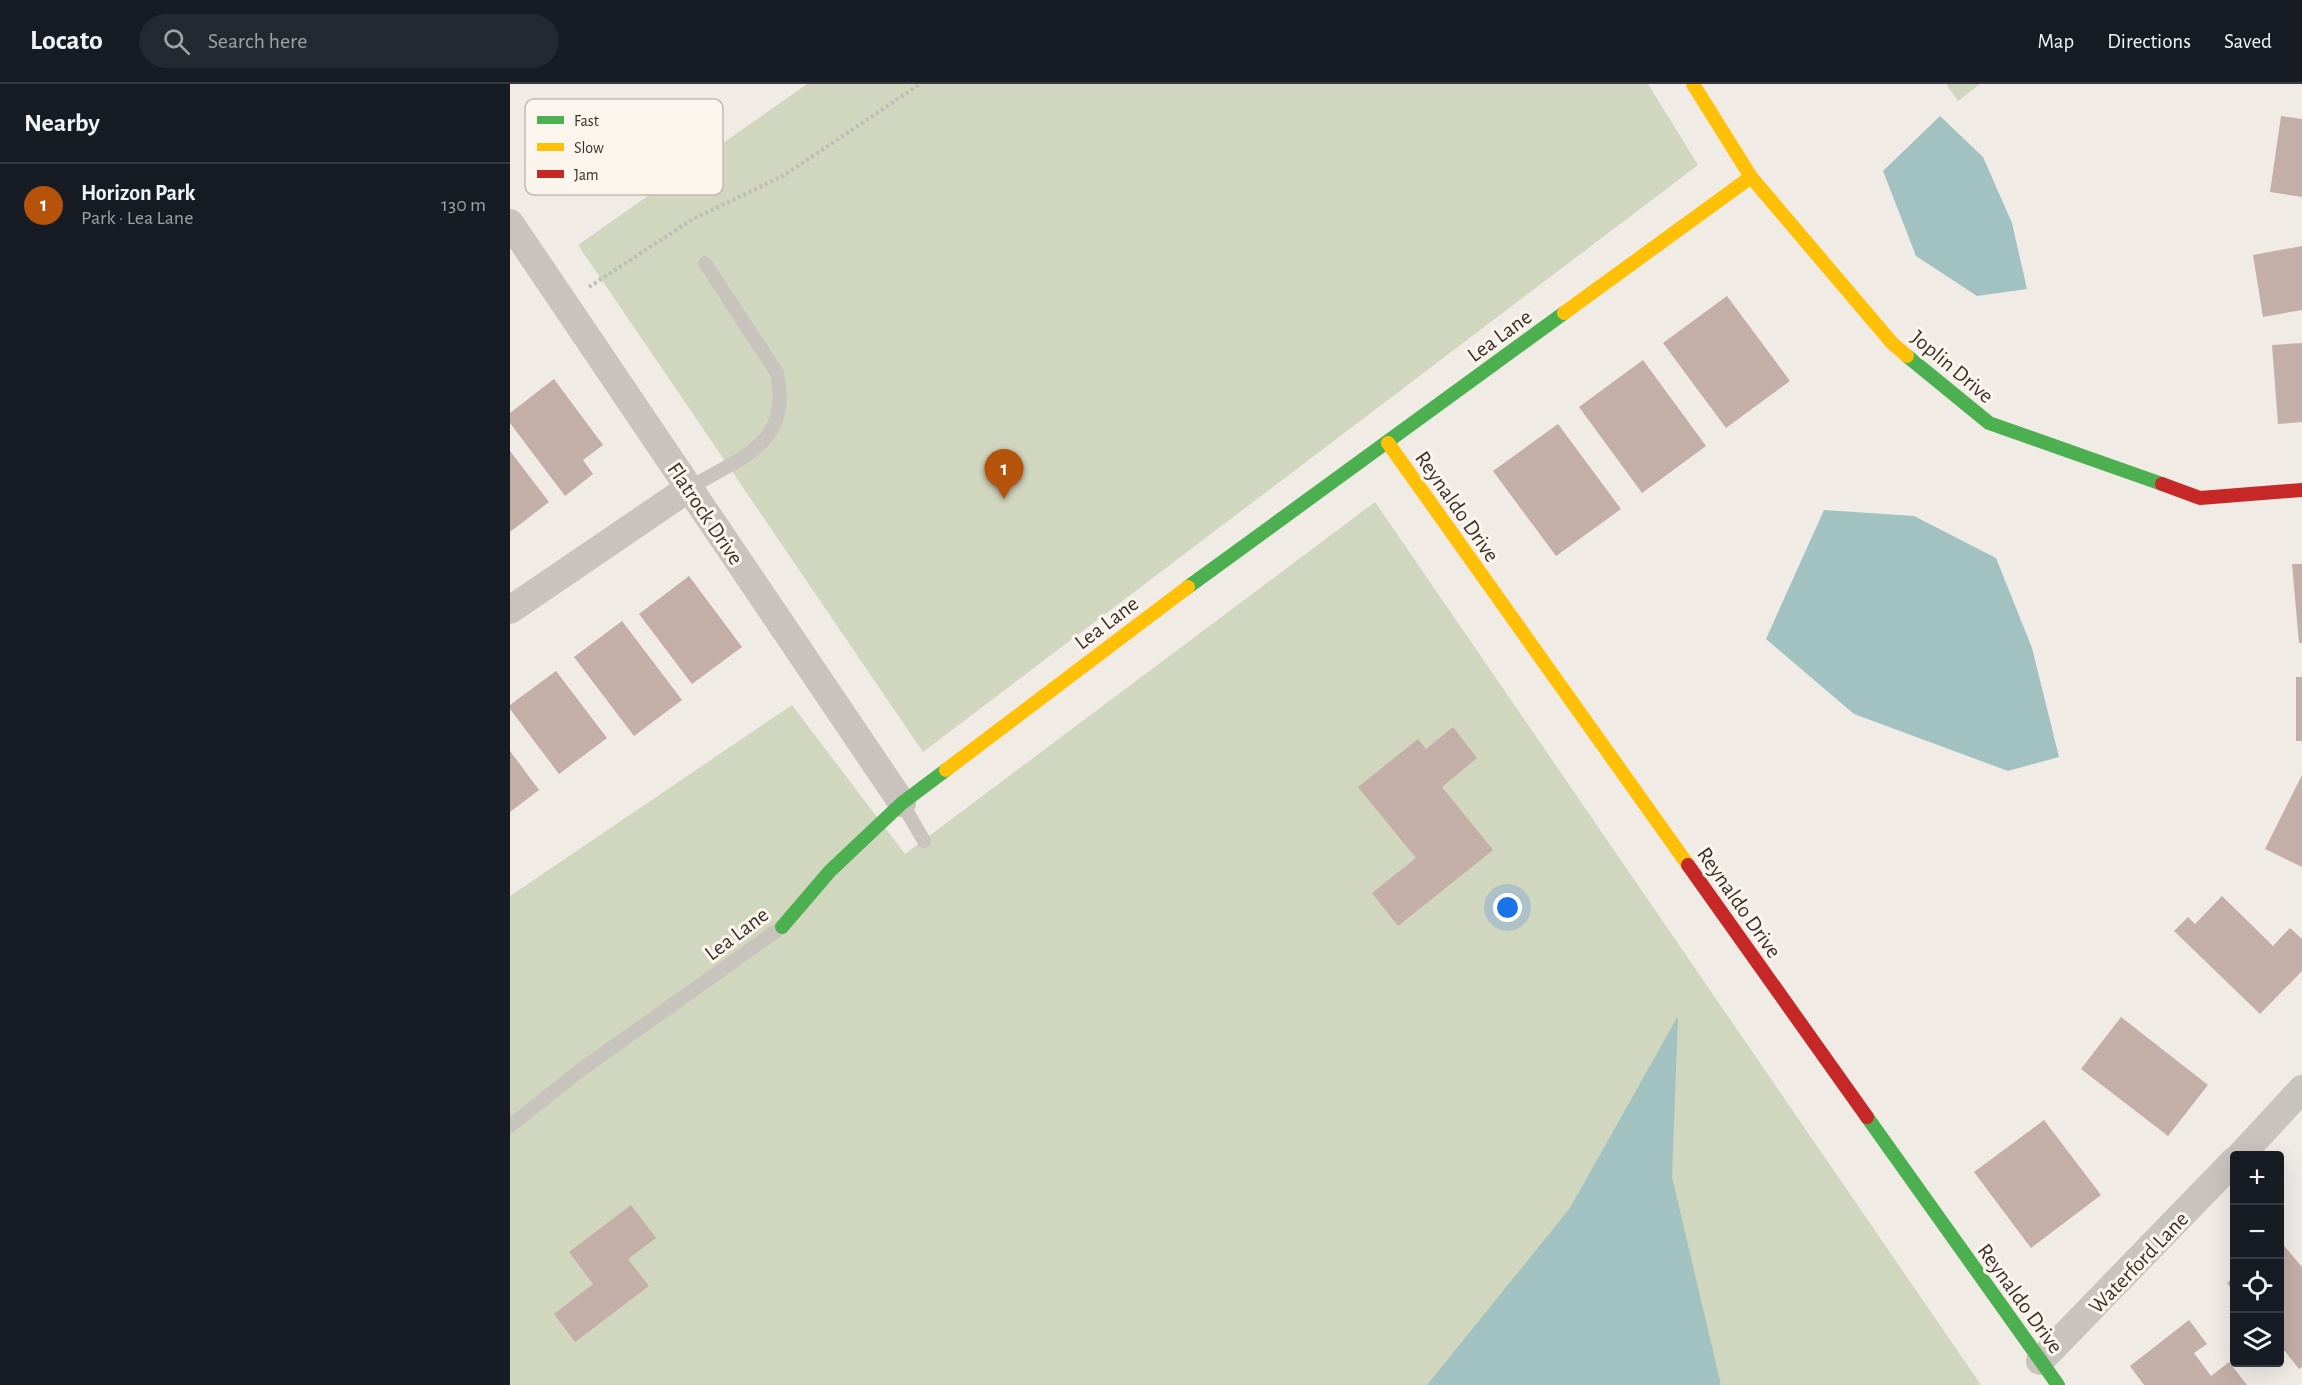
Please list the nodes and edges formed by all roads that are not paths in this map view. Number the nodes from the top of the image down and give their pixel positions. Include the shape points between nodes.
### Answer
1 (1693, 84) edge
2 (1751, 177) junction
3 (510, 223) edge
4 (705, 263) dead end
5 (1388, 443) junction
6 (689, 488) junction
7 (2302, 490) edge
8 (510, 610) edge
9 (902, 803) junction
10 (924, 841) dead end
11 (782, 927) joint
12 (2302, 1089) edge
13 (510, 1126) edge
14 (2244, 1151) edge
15 (2230, 1166) edge
16 (2040, 1361) junction
17 (2058, 1385) edge

1 - 2 street, Joplin Drive
2 - 5 street, Lea Lane
2 - 7 street, Joplin Drive via 1892,342 1989,423 2199,498
3 - 6 street, Flatrock Drive
4 - 6 lane via 777,373 782,394 780,414 771,433 757,448
5 - 9 street, Lea Lane via 1139,623
5 - 16 street, Reynaldo Drive
6 - 8 street
6 - 9 street, Flatrock Drive
9 - 10 lane
9 - 11 street, Lea Lane via 830,870
11 - 13 lane, Lea Lane via 582,1069
12 - 14 street
15 - 16 street, Waterford Lane
16 - 17 street, Reynaldo Drive

